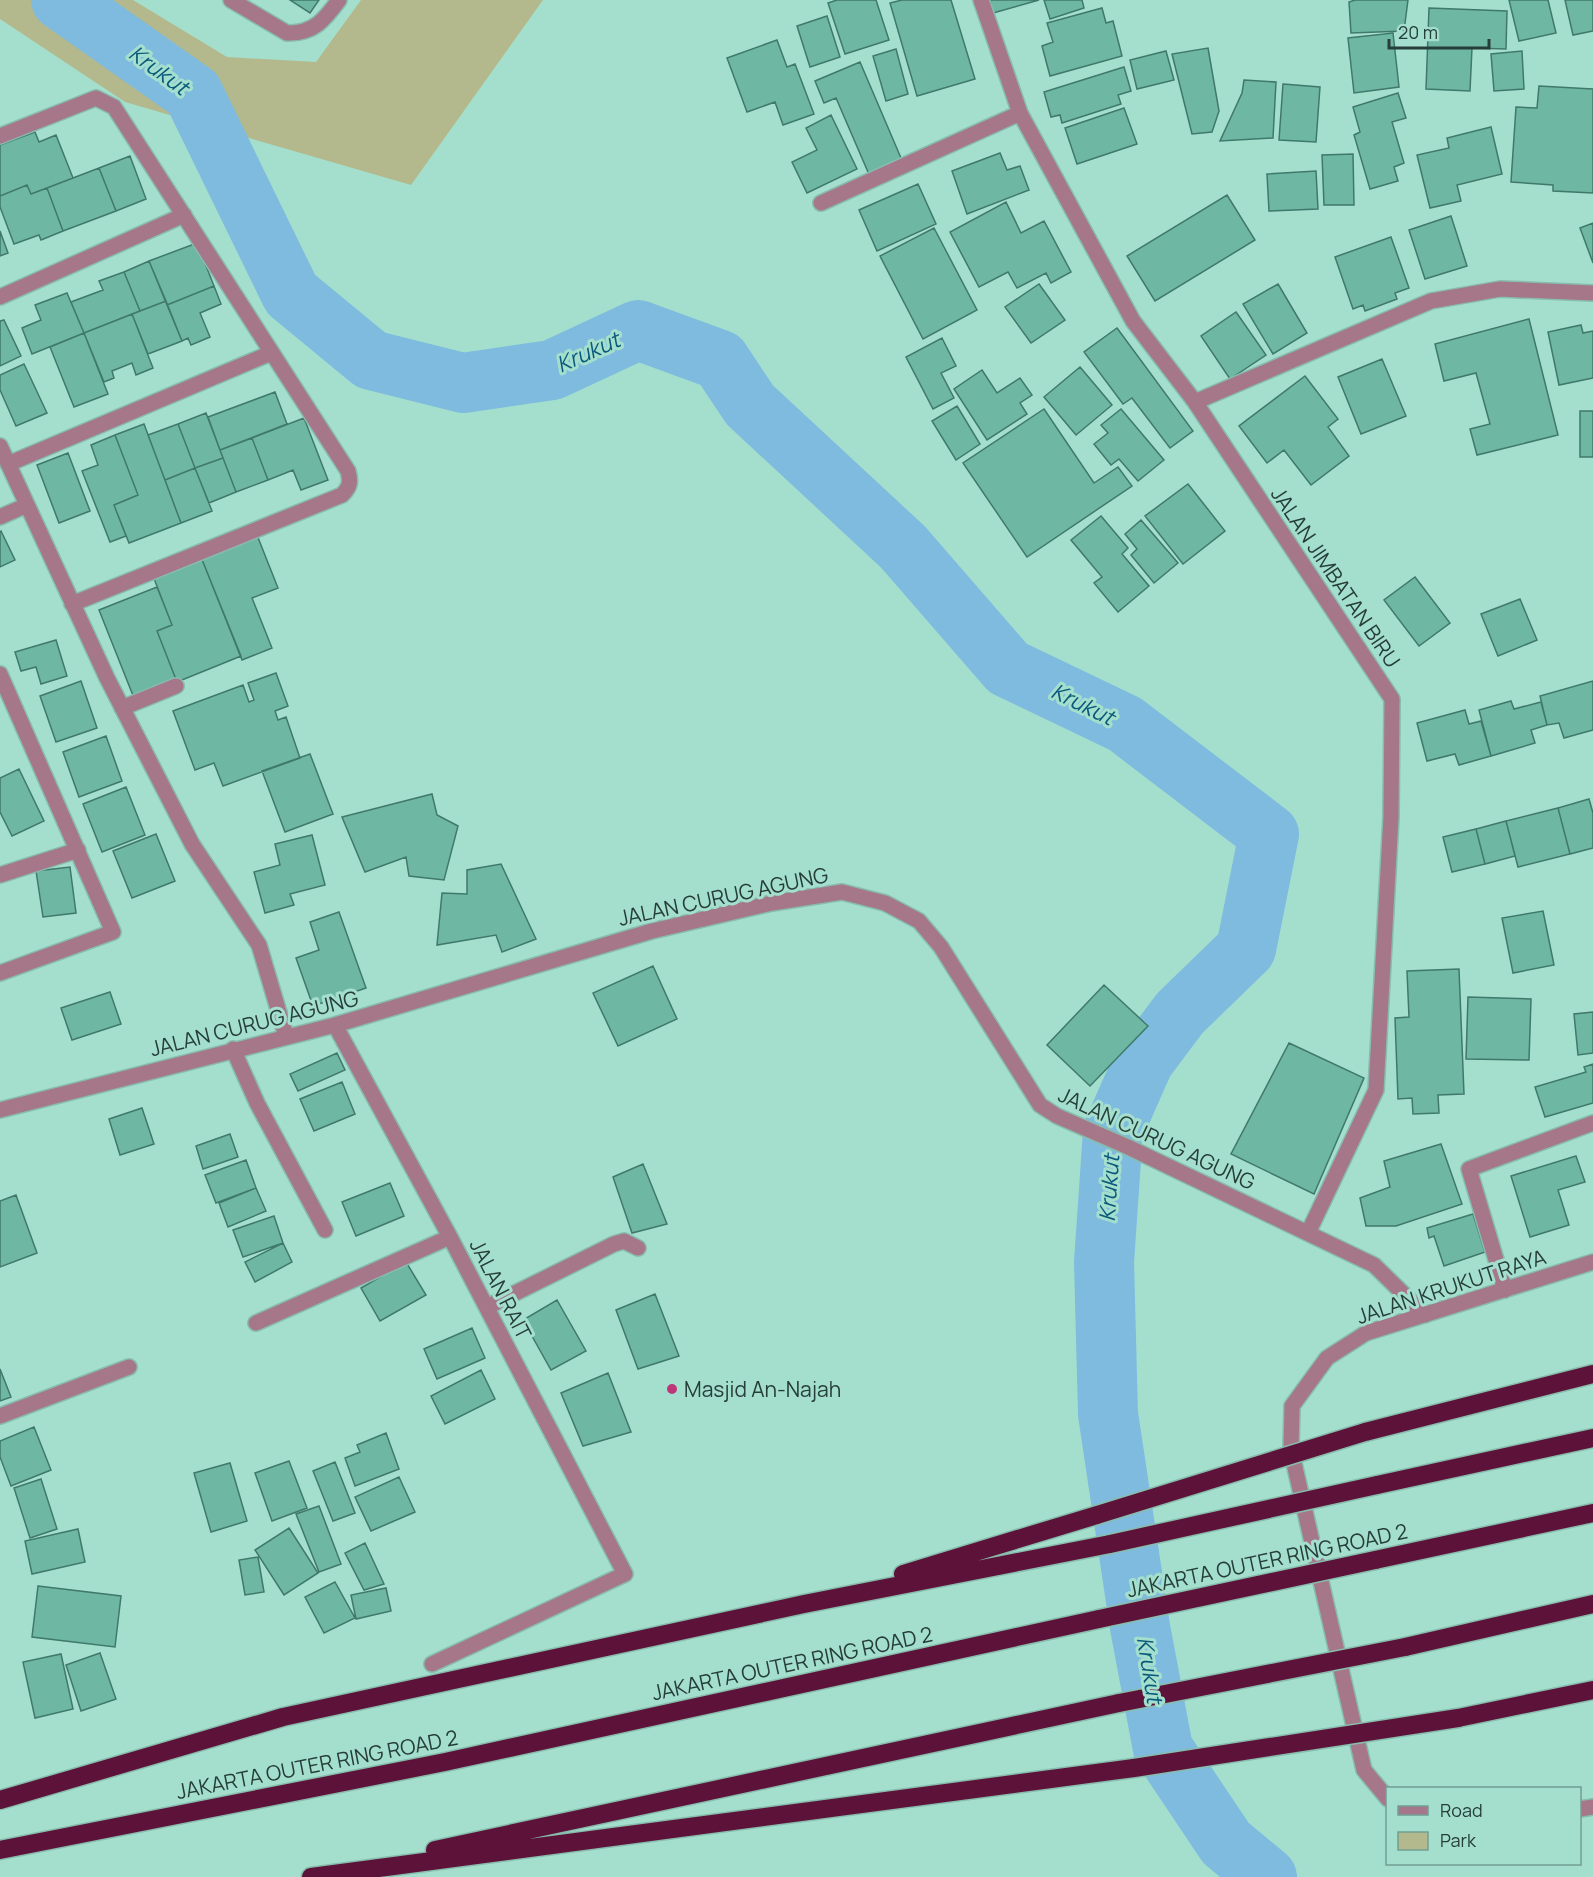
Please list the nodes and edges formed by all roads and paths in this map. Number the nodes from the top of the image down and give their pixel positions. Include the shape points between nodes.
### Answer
1 (231, 0) edge
2 (339, 0) edge
3 (981, 0) edge
4 (1020, 113) junction
5 (0, 136) edge
6 (821, 203) dead end
7 (184, 215) junction
8 (1593, 293) edge
9 (0, 297) edge
10 (272, 353) junction
11 (1195, 402) junction
12 (0, 446) edge
13 (8, 464) junction
14 (27, 505) junction
15 (0, 517) edge
16 (72, 604) junction
17 (0, 674) edge
18 (176, 686) dead end
19 (122, 708) junction
20 (78, 850) junction
21 (0, 875) edge
22 (0, 973) edge
23 (335, 1025) junction
24 (286, 1036) junction
25 (233, 1049) junction
26 (0, 1110) edge
27 (1593, 1123) edge
28 (325, 1230) dead end
29 (1308, 1233) junction
30 (450, 1237) junction
31 (638, 1248) dead end
32 (1593, 1262) edge
33 (1505, 1290) junction
34 (487, 1308) junction
35 (1425, 1315) junction
36 (256, 1323) dead end
37 (129, 1367) dead end
38 (1593, 1374) edge
39 (0, 1416) edge
40 (1593, 1438) edge
41 (1593, 1513) edge
42 (804, 1604) junction
43 (1593, 1604) edge
44 (432, 1664) dead end
45 (1593, 1690) edge
46 (1386, 1796) edge
47 (0, 1800) edge
48 (0, 1850) edge
49 (309, 1877) edge

1 - 2 street via 287,33 298,34 321,24
3 - 4 street, JALAN JIMBATAN BIRU
4 - 6 street
4 - 11 street, JALAN JIMBATAN BIRU via 1133,321
5 - 7 street via 96,98 107,101
7 - 9 street
7 - 10 street
8 - 11 street via 1500,289 1431,301
10 - 13 street
10 - 16 street via 348,471 348,489 342,495
11 - 29 street, JALAN JIMBATAN BIRU via 1392,699 1391,817 1376,1090
12 - 13 street
13 - 14 street
14 - 15 street
14 - 16 street
16 - 19 street
17 - 20 street
18 - 19 street
19 - 24 street via 192,844 259,945
20 - 21 street
20 - 22 street via 114,932
23 - 24 street, JALAN CURUG AGUNG
23 - 29 street, JALAN CURUG AGUNG via 652,930 842,892 885,903 919,921 941,947 1040,1105
23 - 30 street, JALAN RAIT
24 - 25 street, JALAN CURUG AGUNG
25 - 26 street, JALAN CURUG AGUNG
25 - 28 street via 257,1103
27 - 33 street via 1469,1168
29 - 35 street, JALAN CURUG AGUNG via 1374,1265
30 - 34 street, JALAN RAIT
30 - 36 street
31 - 34 street via 624,1241 614,1244
32 - 33 street, JALAN KRUKUT RAYA
33 - 35 street, JALAN KRUKUT RAYA
34 - 44 street, JALAN RAIT via 625,1574
35 - 46 street, JALAN KRUKUT RAYA via 1366,1333 1327,1358 1293,1406 1291,1449 1364,1770
37 - 39 street
38 - 42 highway, bridge via 1365,1432
40 - 42 highway, bridge via 1110,1544
41 - 48 highway, JAKARTA OUTER RING ROAD 2, bridge via 445,1762
42 - 47 highway via 283,1717
43 - 49 highway, bridge
45 - 49 highway, bridge via 1458,1718 1134,1768

